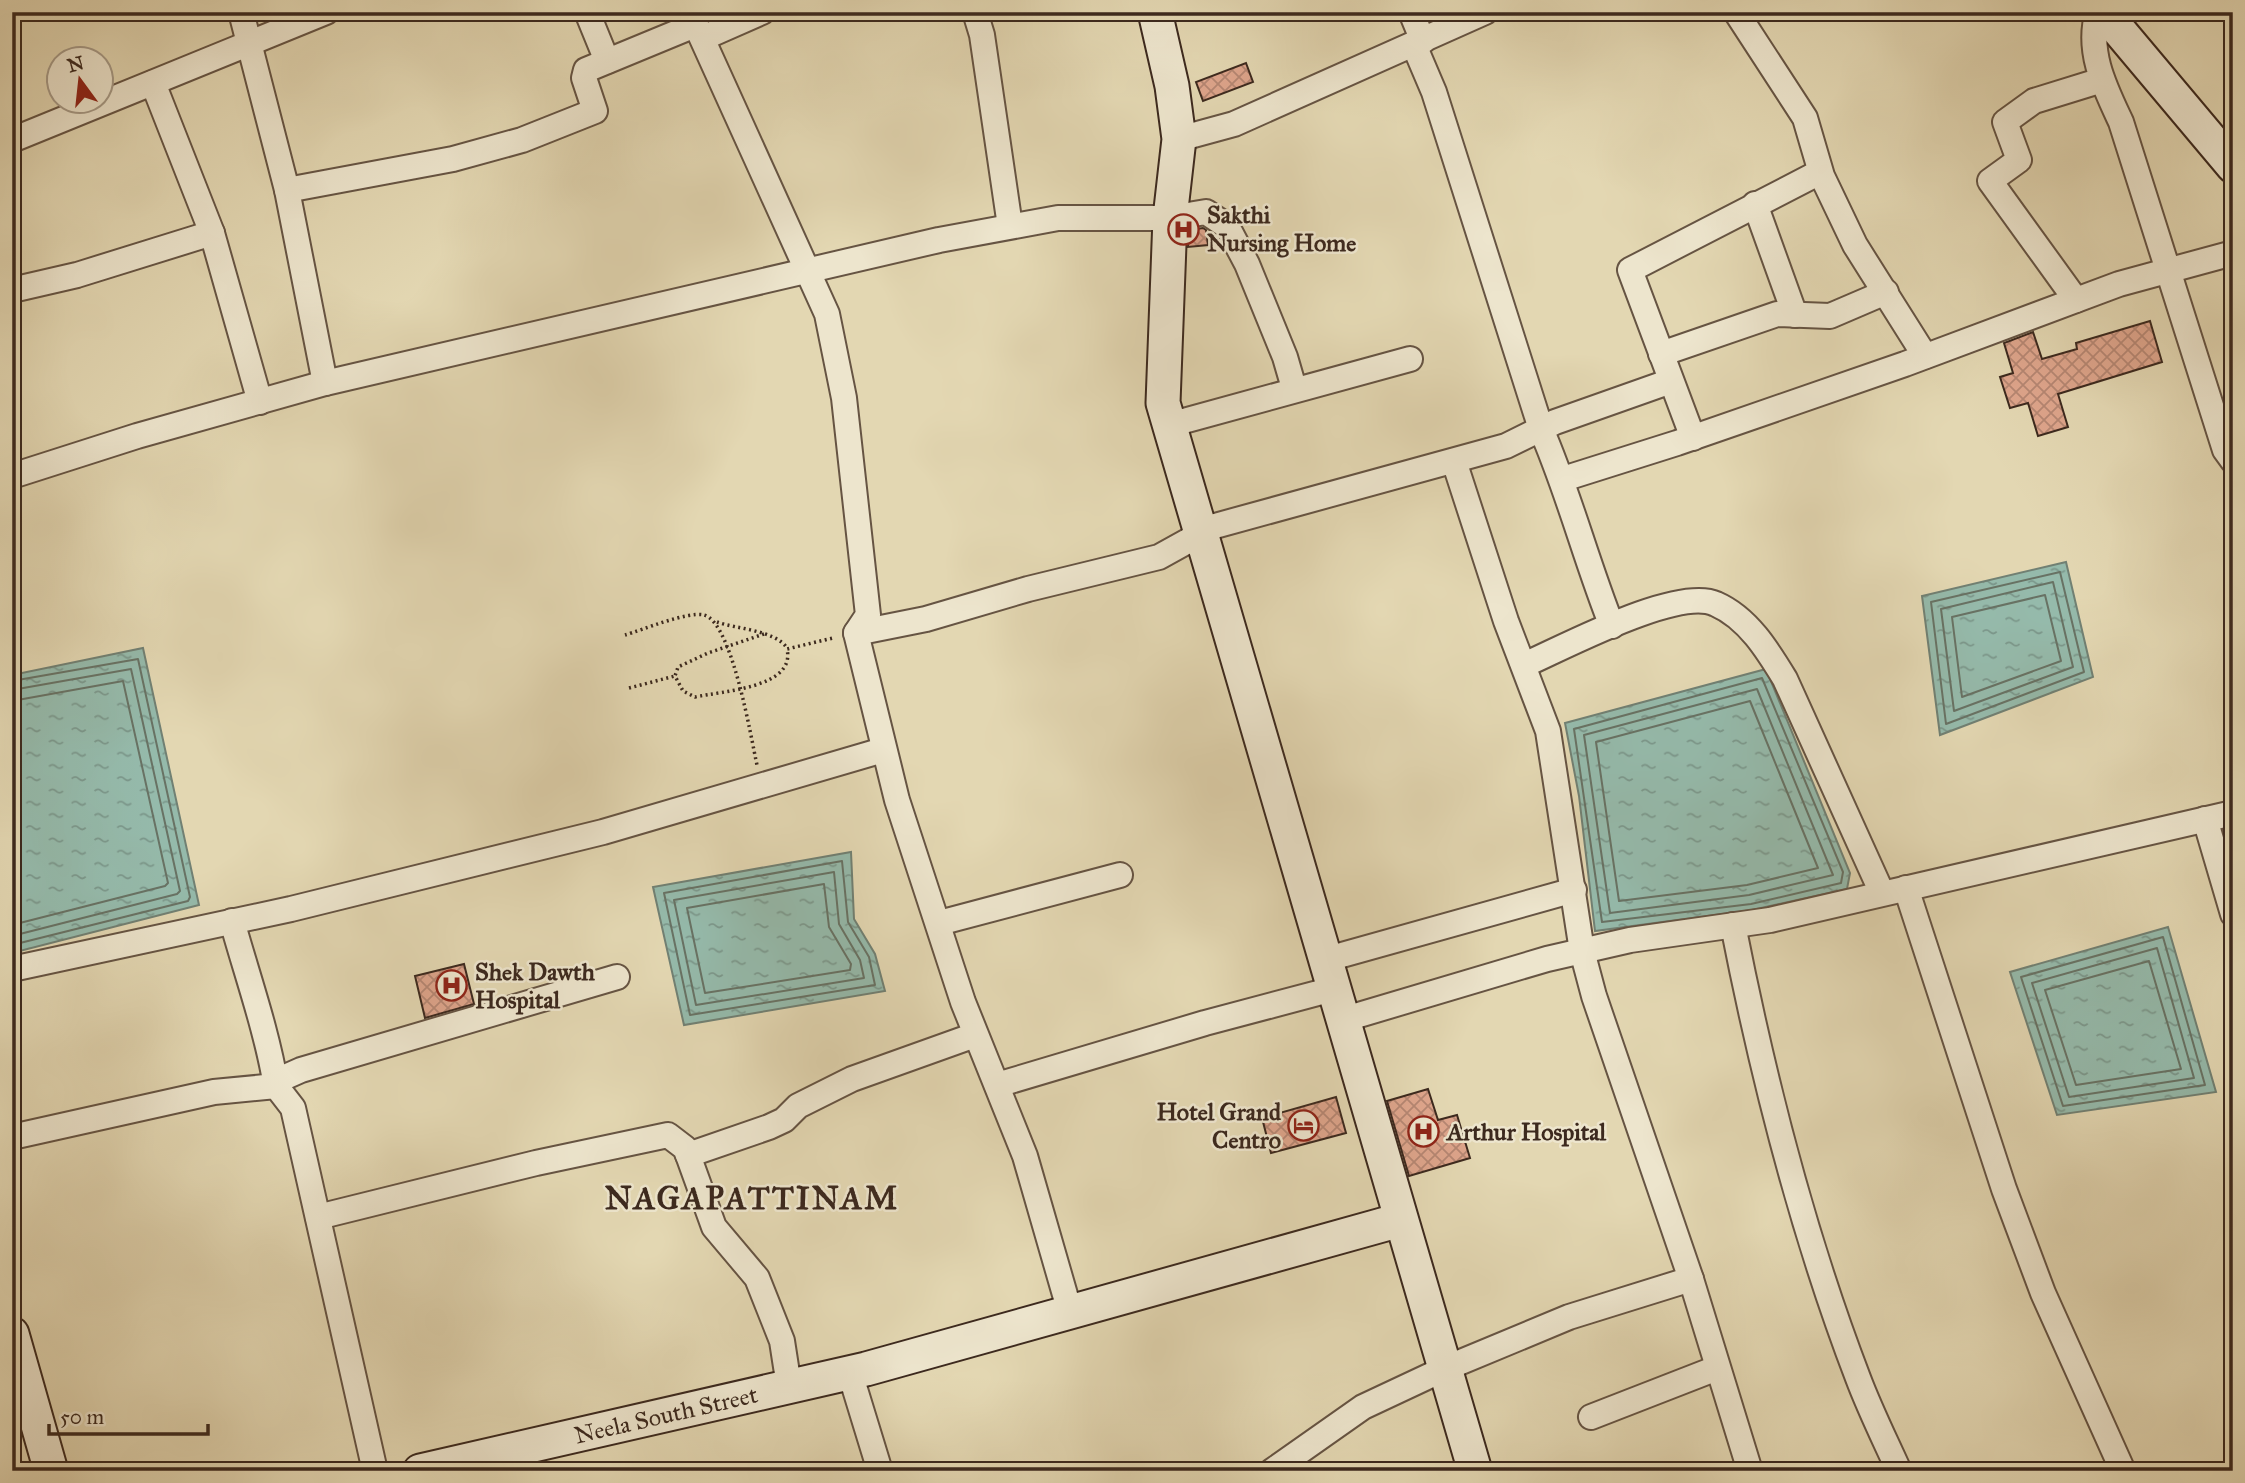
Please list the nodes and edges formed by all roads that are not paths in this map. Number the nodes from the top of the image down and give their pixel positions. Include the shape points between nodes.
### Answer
1 (241, 12) edge
2 (326, 12) edge
3 (587, 12) edge
4 (762, 12) edge
5 (975, 12) edge
6 (1155, 12) edge
7 (1411, 12) edge
8 (1485, 12) edge
9 (1736, 12) edge
10 (2098, 12) edge
11 (2109, 12) edge
12 (696, 25) edge
13 (251, 43) junction
14 (1418, 43) junction
15 (607, 61) junction
16 (2102, 80) junction
17 (153, 83) junction
18 (1179, 139) junction
19 (12, 140) edge
20 (2233, 166) edge
21 (1820, 172) junction
22 (287, 190) junction
23 (1755, 204) junction
24 (1170, 218) junction
25 (1010, 226) junction
26 (212, 233) junction
27 (2233, 253) edge
28 (2170, 270) junction
29 (806, 272) junction
30 (12, 290) edge
31 (1886, 292) junction
32 (2076, 300) junction
33 (1795, 315) junction
34 (1661, 354) junction
35 (1925, 356) junction
36 (1410, 359) dead end
37 (1671, 381) junction
38 (325, 383) junction
39 (1294, 388) junction
40 (260, 402) junction
41 (1169, 425) junction
42 (1541, 429) junction
43 (1693, 438) junction
44 (1454, 461) junction
45 (2233, 461) edge
46 (12, 476) edge
47 (1563, 479) junction
48 (1201, 535) junction
49 (1612, 626) junction
50 (856, 633) junction
51 (1524, 665) junction
52 (883, 750) junction
53 (2233, 813) edge
54 (2205, 819) junction
55 (1120, 875) dead end
56 (1574, 890) junction
57 (1894, 891) junction
58 (2233, 914) edge
59 (232, 921) junction
60 (939, 923) junction
61 (1733, 925) junction
62 (1582, 951) junction
63 (12, 969) edge
64 (617, 977) dead end
65 (1333, 990) junction
66 (975, 1035) junction
67 (997, 1085) junction
68 (276, 1086) junction
69 (12, 1138) edge
70 (688, 1154) junction
71 (318, 1217) junction
72 (1400, 1220) junction
73 (1691, 1279) junction
74 (1070, 1312) junction
75 (12, 1335) edge
76 (1717, 1368) junction
77 (1444, 1369) junction
78 (850, 1373) junction
79 (789, 1386) junction
80 (1591, 1417) dead end
81 (1303, 1462) edge
82 (51, 1471) edge
83 (374, 1471) edge
84 (420, 1471) edge
85 (880, 1471) edge
86 (1272, 1471) edge
87 (1475, 1471) edge
88 (1750, 1471) edge
89 (1899, 1471) edge
90 (2123, 1471) edge

1 - 13 street
2 - 13 street
3 - 15 street
4 - 12 street
5 - 25 street
6 - 18 street
7 - 14 street
8 - 14 street
9 - 21 street via 1805,118
10 - 16 street via 2094,43
11 - 20 street via 2117,28
12 - 15 street
12 - 29 street
13 - 17 street
13 - 22 street
14 - 18 street via 1234,124
14 - 42 street
15 - 22 street via 586,70 584,78 595,111 522,140 453,159
16 - 28 street via 2121,122
16 - 32 street via 2035,101 2005,122 2019,160 1990,181
17 - 19 street
17 - 26 street
18 - 24 street
21 - 23 street
21 - 31 street via 1855,245
22 - 38 street
23 - 33 street
23 - 34 street via 1630,270
24 - 25 street via 1058,218
24 - 39 street via 1206,212 1227,226 1265,304
24 - 41 street via 1163,403
25 - 29 street
26 - 30 street
26 - 40 street
27 - 28 street
28 - 32 street
28 - 45 street via 2225,450
29 - 38 street
29 - 50 street via 827,314 844,398 868,615
31 - 33 street via 1830,316
31 - 35 street
32 - 35 street
33 - 34 street via 1777,314
34 - 37 street
35 - 43 street
36 - 39 street
37 - 42 street
37 - 43 street
38 - 40 street
39 - 41 street
40 - 46 street
41 - 48 street
42 - 44 street via 1506,446
42 - 47 street
43 - 47 street
44 - 48 street via 1215,526
44 - 51 street
47 - 49 street
48 - 50 street via 1159,557
48 - 65 street
49 - 51 street
49 - 57 street via 1685,601 1703,600 1731,613 1752,632 1785,679
50 - 52 street
51 - 56 street via 1548,731
52 - 59 street via 590,835
52 - 60 street
53 - 54 street
54 - 57 street
54 - 58 street
55 - 60 street
56 - 62 street
56 - 65 street
57 - 61 street
57 - 90 street via 2042,1293
59 - 63 street
59 - 68 street via 269,1045
60 - 66 street
61 - 62 street
61 - 89 street via 1810,1240 1858,1380
62 - 65 street
62 - 73 street
64 - 68 street via 301,1070
65 - 67 street
65 - 72 street
66 - 67 street
66 - 70 street via 852,1079 776,1124
67 - 74 street via 1025,1156
68 - 69 street via 214,1092
68 - 71 street via 293,1108
70 - 71 street via 668,1135 658,1136
70 - 79 street via 714,1227 757,1278 782,1341
71 - 83 street
72 - 74 street, Neela South Street
72 - 77 street
73 - 76 street
73 - 77 street via 1569,1317
74 - 78 street, Neela South Street
75 - 82 street
76 - 80 street
76 - 88 street
77 - 81 street via 1363,1407
77 - 87 street
78 - 79 street, Neela South Street
78 - 85 street
79 - 84 street, Neela South Street
81 - 86 street

